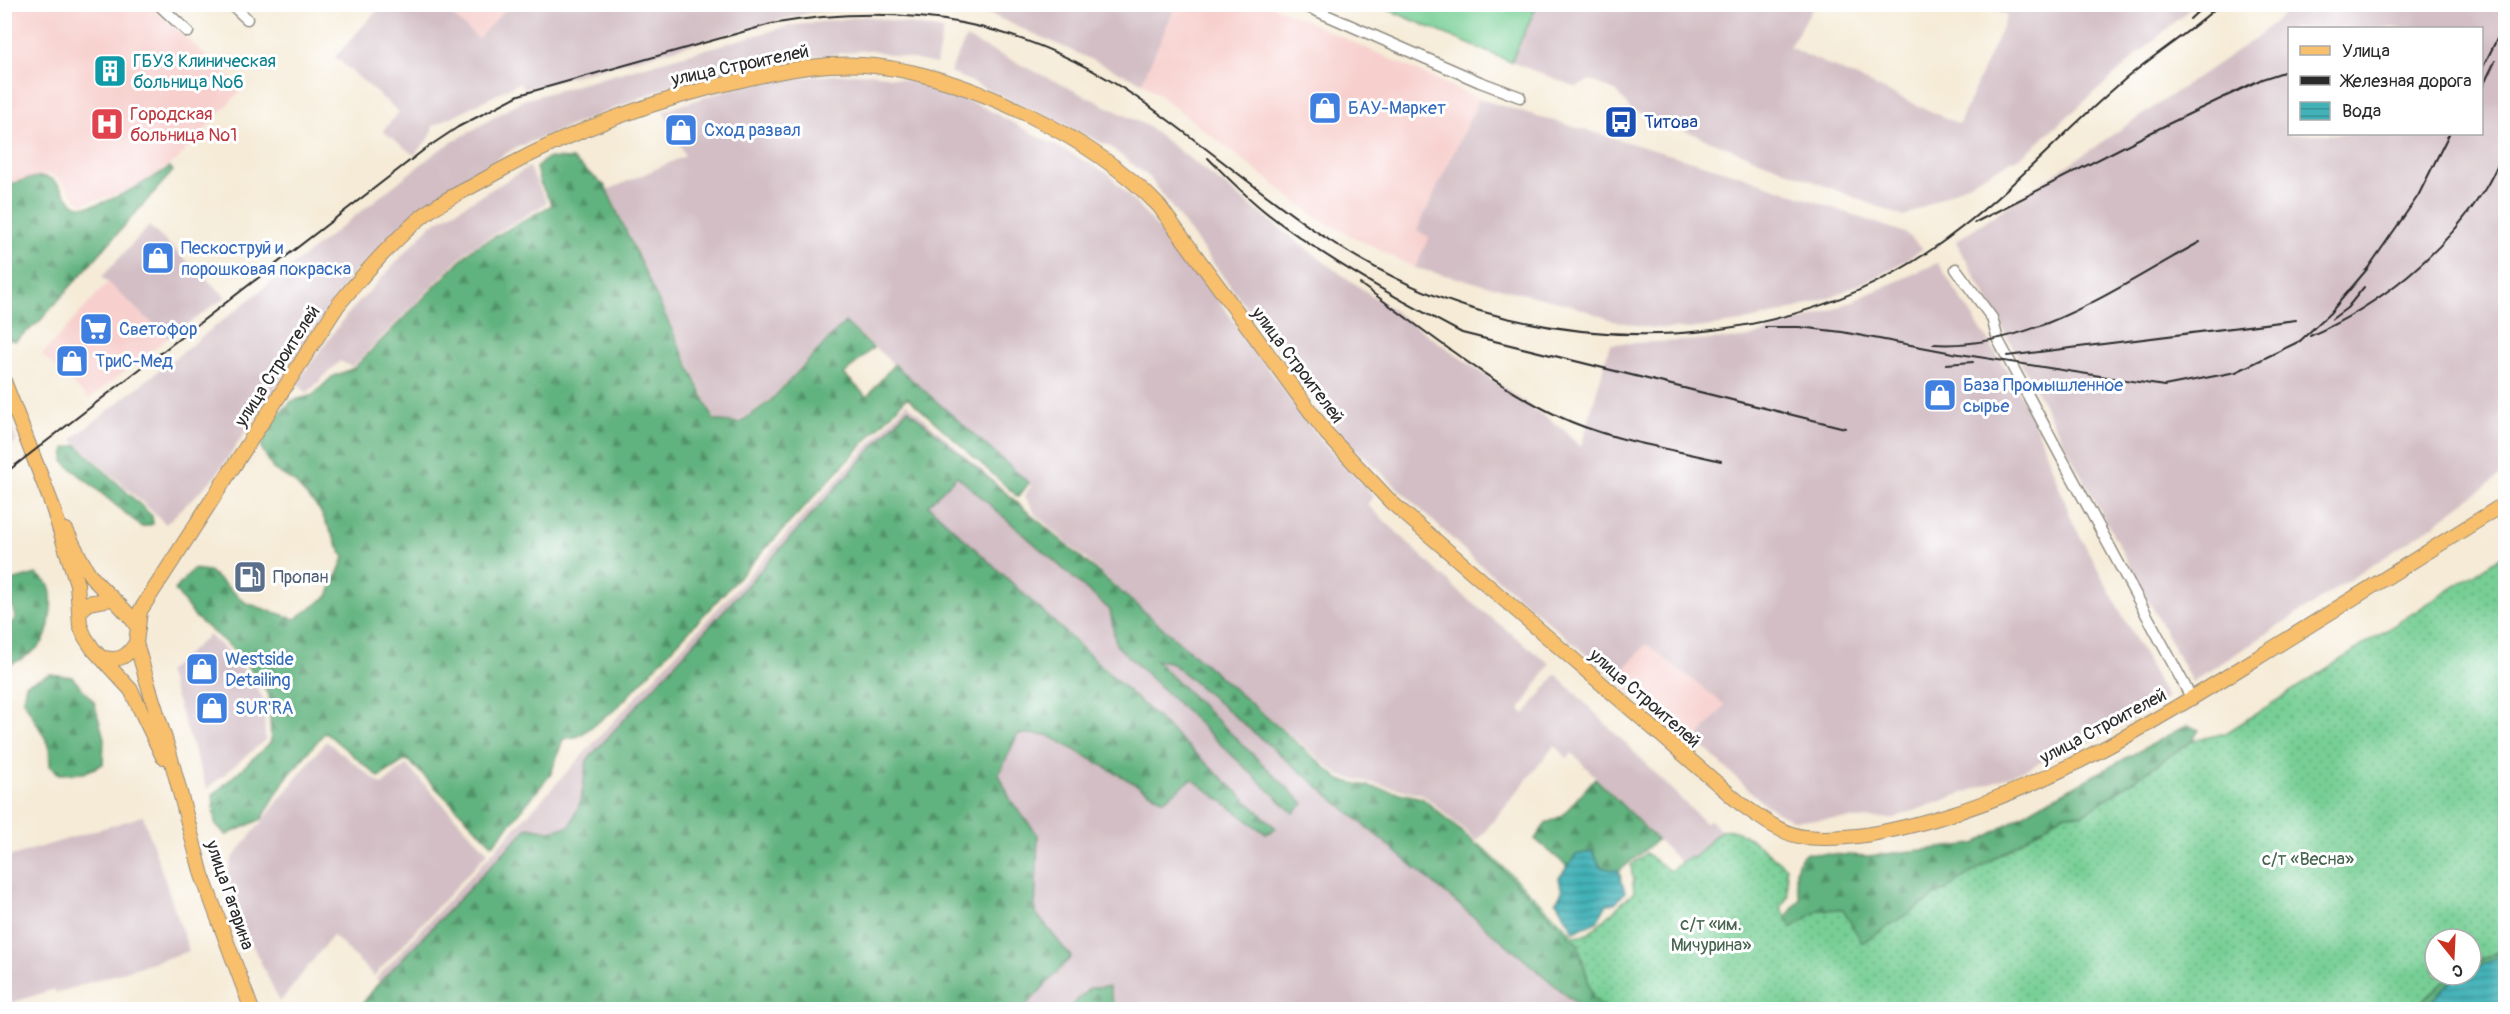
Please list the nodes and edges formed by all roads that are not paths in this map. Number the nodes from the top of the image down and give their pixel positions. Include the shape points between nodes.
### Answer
1 (158, 4) edge
2 (231, 4) edge
3 (1301, 4) edge
4 (247, 19) dead end
5 (188, 32) dead end
6 (1520, 97) dead end
7 (1956, 268) dead end
8 (4, 381) edge
9 (51, 502) junction
10 (2505, 503) edge
11 (148, 596) junction
12 (114, 601) junction
13 (80, 612) junction
14 (138, 628) junction
15 (136, 643) junction
16 (103, 658) junction
17 (2192, 699) junction
18 (180, 791) junction
19 (252, 1010) edge

1 - 5 street
2 - 4 street
3 - 6 street
7 - 17 street via 1992,318 1998,340
8 - 9 main road
9 - 12 main road via 89,573
9 - 13 main road via 77,584
10 - 17 main road, улица Строителей
11 - 12 main road via 133,602
11 - 14 main road, улица Строителей via 140,611
11 - 17 main road, улица Строителей via 189,539 338,305 359,279 430,211 518,159 672,97 780,71 825,65 874,66 946,80 1020,112 1090,150 1135,182 1159,206 1327,435 1391,502 1741,804 1770,824 1803,837 1836,837 1876,834 1967,810 2071,767
12 - 13 main road via 88,603
12 - 14 main road
13 - 16 main road via 85,637
14 - 15 main road
15 - 16 main road via 128,656
15 - 18 main road
16 - 18 main road via 131,690
18 - 19 main road, улица Гагарина via 202,875

